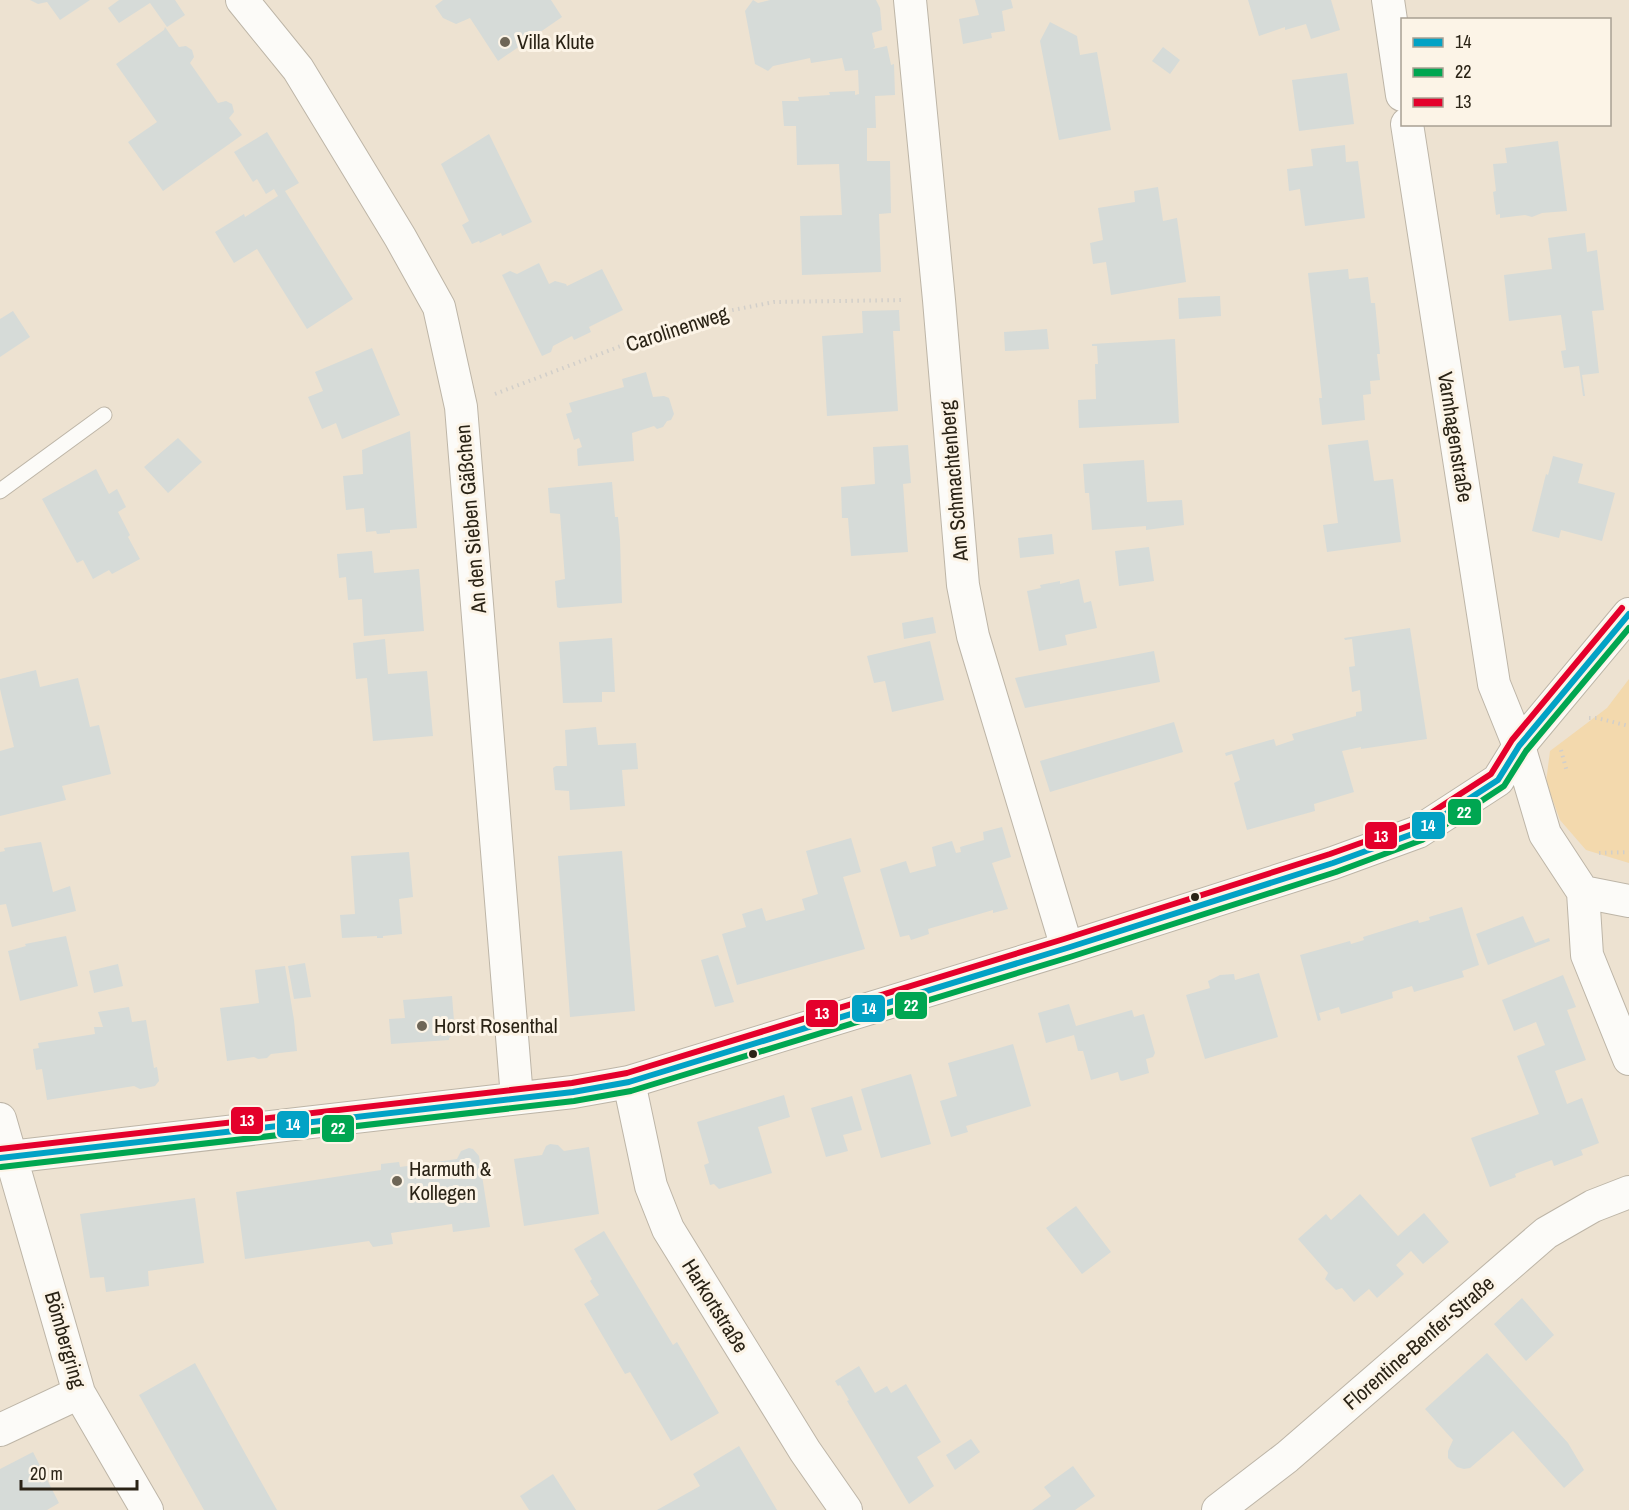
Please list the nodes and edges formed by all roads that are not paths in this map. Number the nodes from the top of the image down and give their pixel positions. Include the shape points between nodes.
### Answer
1 (242, 0) edge
2 (910, 0) edge
3 (1388, 0) edge
4 (1401, 88) edge
5 (1407, 126) edge
6 (104, 415) dead end
7 (0, 491) edge
8 (1629, 614) edge
9 (1519, 746) junction
10 (1584, 892) junction
11 (1629, 900) edge
12 (1067, 948) junction
13 (1629, 1059) edge
14 (629, 1082) junction
15 (517, 1098) junction
16 (0, 1119) edge
17 (5, 1157) edge
18 (1629, 1192) edge
19 (79, 1393) junction
20 (0, 1431) edge
21 (147, 1510) edge
22 (846, 1510) edge
23 (1218, 1510) edge

1 - 15 street, An den Sieben Gäßchen via 298,69 439,307 461,407
2 - 12 street, Am Schmachtenberg via 963,585 973,636
3 - 4 street
5 - 9 street, Varnhagenstraße via 1494,684
6 - 7 lane
8 - 9 street
9 - 10 street via 1545,834
9 - 12 street via 1498,780 1418,832
10 - 11 street
10 - 13 street via 1587,955
12 - 14 street
14 - 15 street
14 - 22 street, Harkortstraße via 651,1186 668,1229
15 - 17 street
16 - 17 street, Bömbergring
17 - 19 street, Bömbergring
18 - 23 street, Florentine-Benfer-Straße via 1593,1206 1546,1233 1287,1457
19 - 20 street
19 - 21 street, Bömbergring

